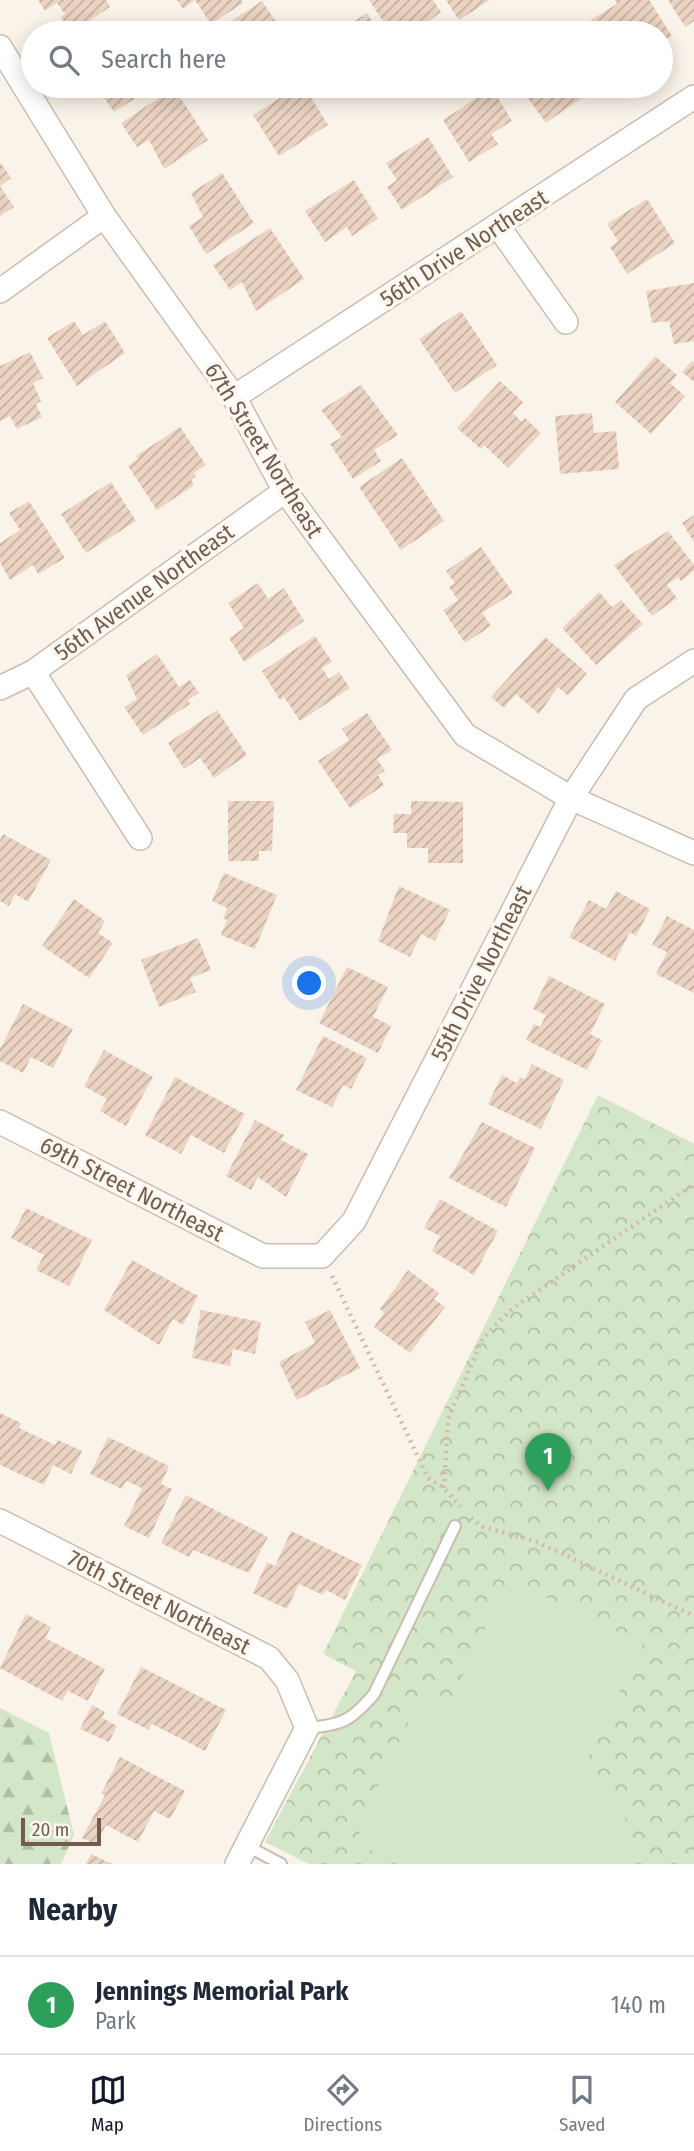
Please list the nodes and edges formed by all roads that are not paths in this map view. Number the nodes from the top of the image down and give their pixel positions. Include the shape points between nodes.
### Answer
1 (0, 47) edge
2 (21, 81) edge
3 (694, 97) edge
4 (31, 98) edge
5 (104, 216) junction
6 (498, 226) junction
7 (0, 291) edge
8 (566, 322) dead end
9 (234, 397) junction
10 (285, 491) junction
11 (694, 661) edge
12 (33, 672) junction
13 (0, 688) edge
14 (571, 798) junction
15 (140, 838) dead end
16 (694, 853) edge
17 (0, 1122) edge
18 (263, 1256) joint
19 (0, 1521) edge
20 (455, 1526) dead end
21 (307, 1728) junction
22 (242, 1855) edge
23 (281, 1864) edge

1 - 2 street, 67th Street Northeast
3 - 6 street, 56th Drive Northeast
4 - 5 street, 67th Street Northeast
5 - 7 street
5 - 9 street, 67th Street Northeast
6 - 8 street
6 - 9 street, 56th Drive Northeast
9 - 10 street, 67th Street Northeast
10 - 12 street, 56th Avenue Northeast
10 - 14 street, 67th Street Northeast via 466,735
11 - 14 street, 55th Drive Northeast via 636,699
12 - 13 street, 56th Avenue Northeast
12 - 15 street
14 - 16 street, 67th Street Northeast
14 - 18 street, 55th Drive Northeast via 354,1221 322,1256
17 - 18 street, 69th Street Northeast
19 - 21 street, 70th Street Northeast via 269,1658 287,1679
20 - 21 lane via 374,1694 358,1713 339,1725
21 - 22 street
22 - 23 lane

